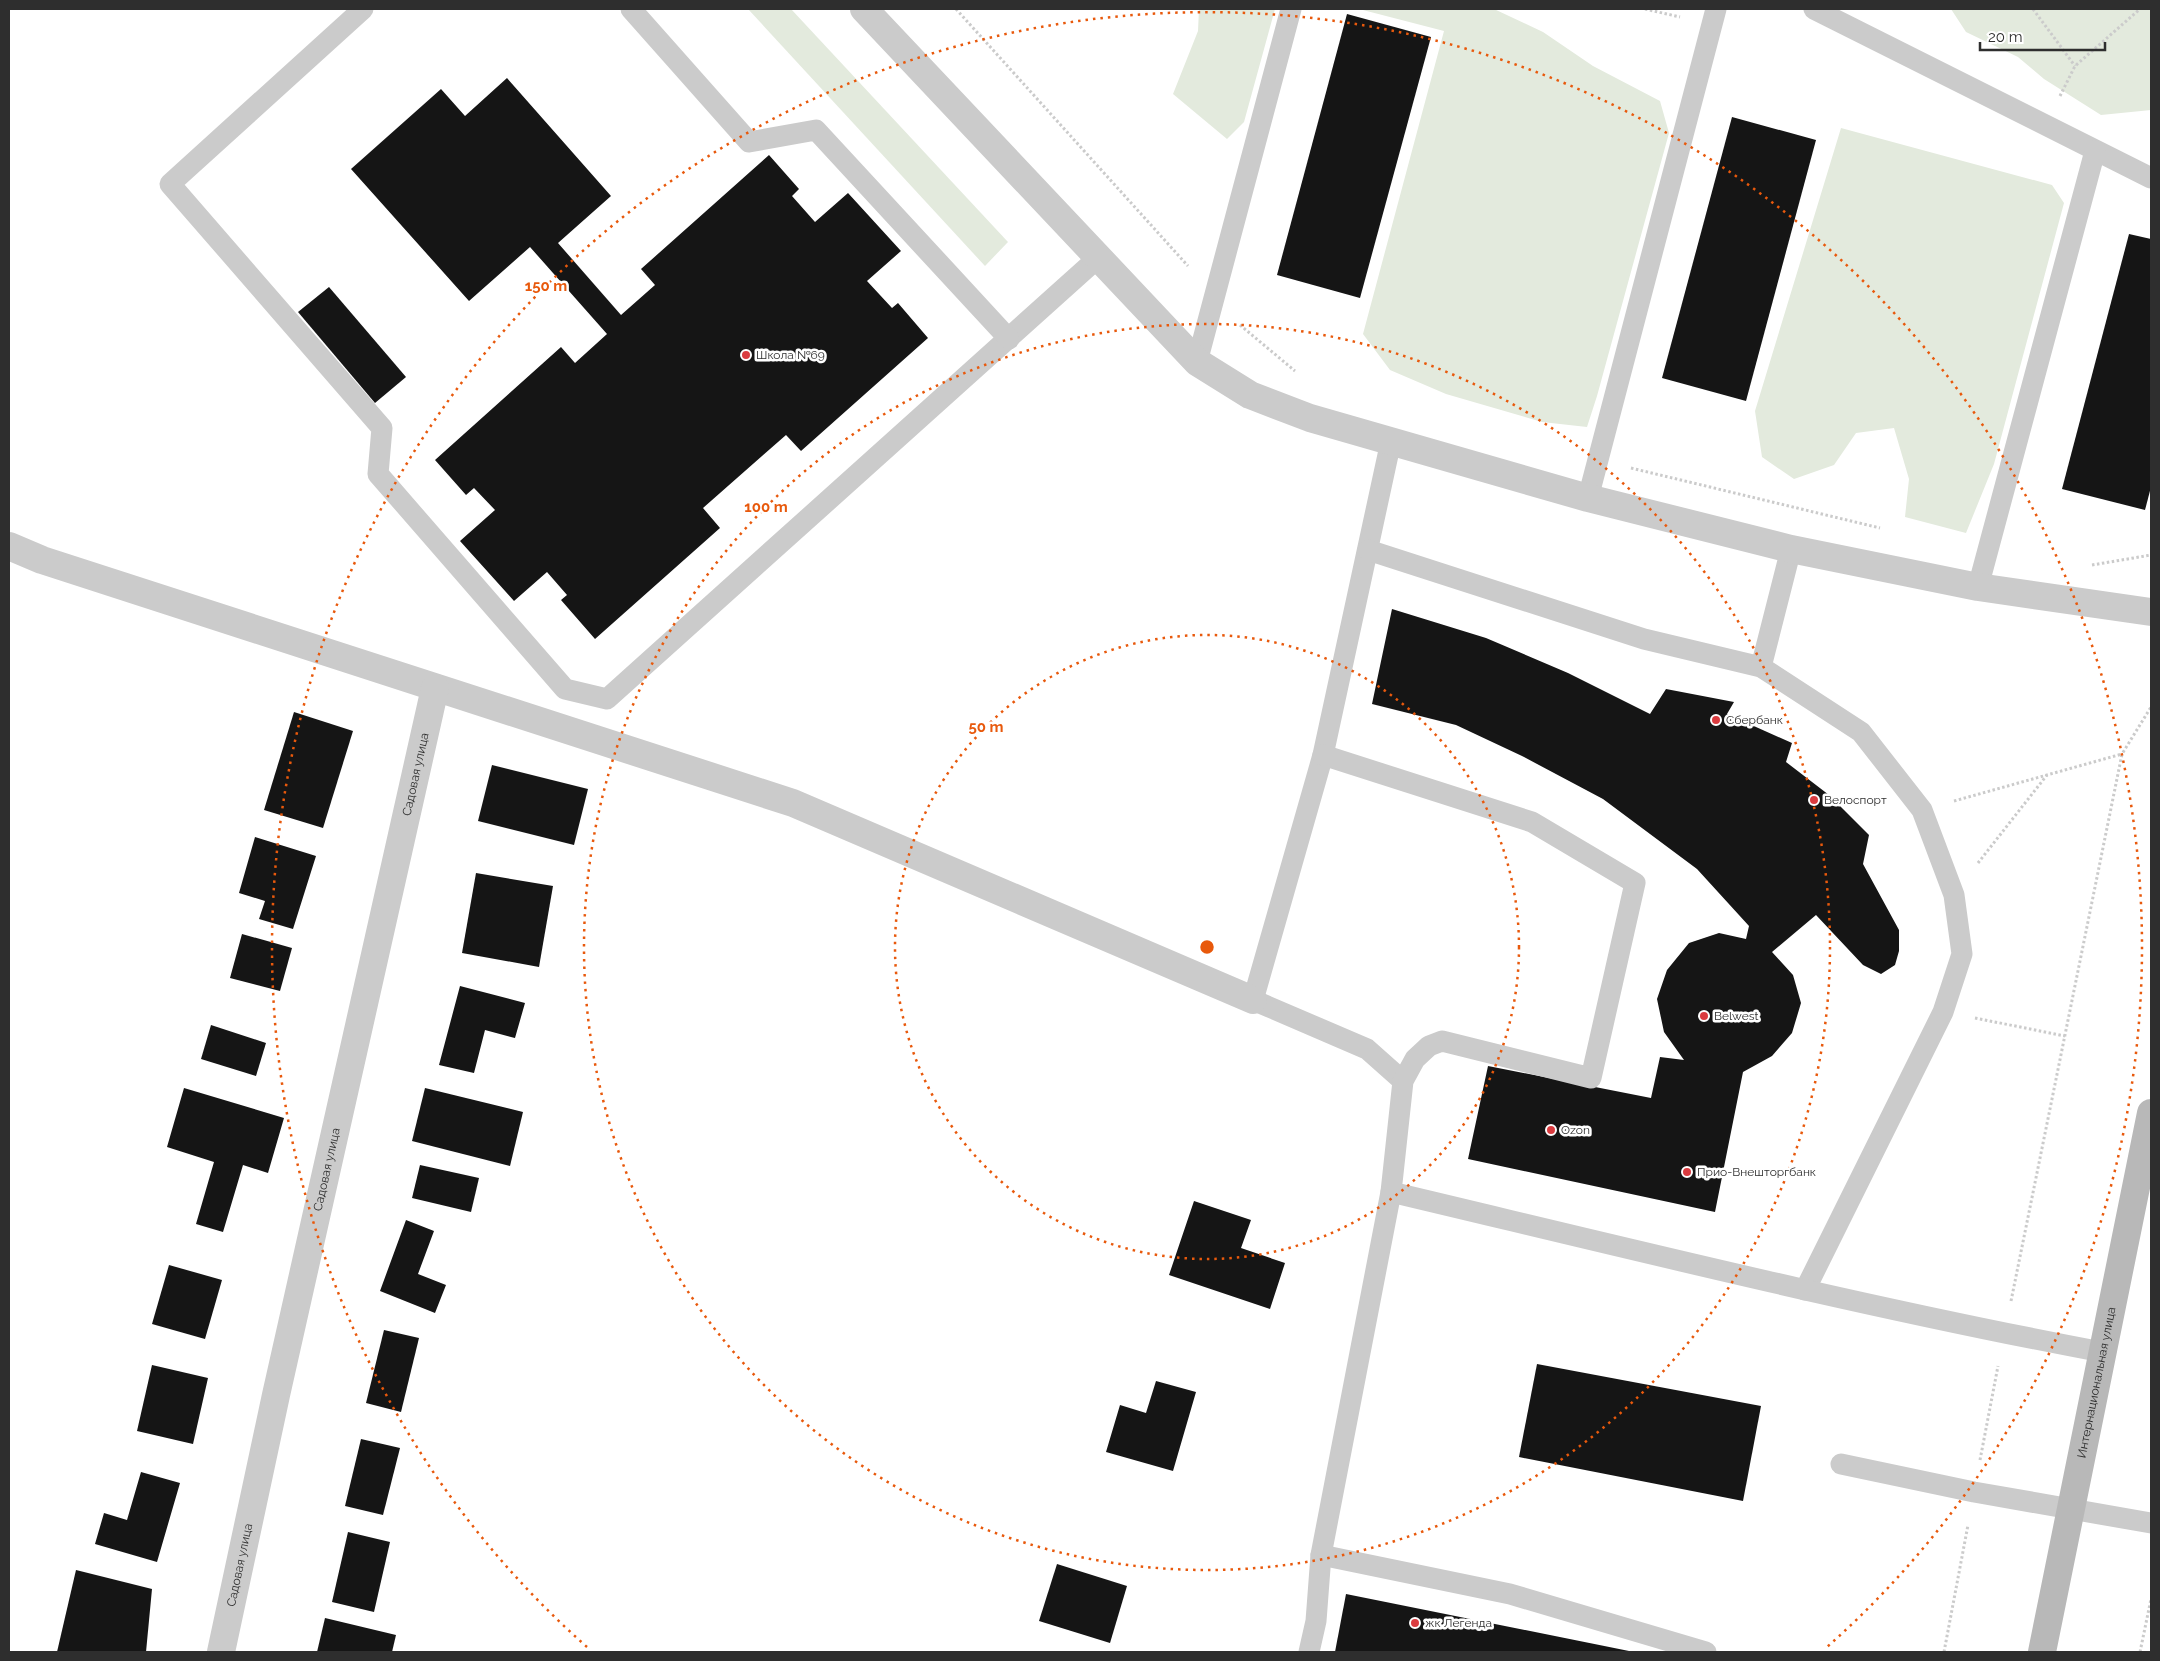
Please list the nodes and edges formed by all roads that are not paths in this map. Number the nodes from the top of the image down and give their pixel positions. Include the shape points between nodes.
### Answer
1 (363, 9) edge
2 (630, 9) edge
3 (864, 9) edge
4 (1291, 9) edge
5 (1716, 9) edge
6 (1814, 9) edge
7 (2095, 151) junction
8 (2151, 178) edge
9 (1100, 256) junction
10 (1009, 339) junction
11 (1197, 362) junction
12 (1391, 441) junction
13 (1588, 498) junction
14 (9, 546) edge
15 (1791, 549) junction
16 (1368, 550) junction
17 (1978, 587) junction
18 (2151, 612) edge
19 (1761, 667) junction
20 (435, 688) junction
21 (1323, 755) junction
22 (1253, 1000) junction
23 (1403, 1081) junction
24 (2151, 1113) edge
25 (1391, 1192) junction
26 (1805, 1290) junction
27 (2102, 1352) junction
28 (1841, 1464) dead end
29 (2069, 1508) junction
30 (2151, 1523) edge
31 (1321, 1555) junction
32 (221, 1652) edge
33 (1309, 1652) edge
34 (1706, 1652) edge
35 (2042, 1652) edge

1 - 10 lane via 170,184 382,428 378,474 565,689 607,699
2 - 10 lane via 749,142 816,130
3 - 9 street
4 - 11 lane
5 - 13 lane
6 - 7 lane
7 - 8 lane
7 - 17 lane
9 - 10 lane
9 - 11 street
11 - 12 street via 1250,395 1310,418
12 - 13 street
12 - 16 lane
13 - 15 street
14 - 20 street via 51,563
15 - 17 street
15 - 19 lane
16 - 19 lane via 1644,640
16 - 21 lane
17 - 18 street
19 - 26 lane via 1861,732 1922,810 1954,895 1962,954 1943,1012
20 - 22 street via 793,803
20 - 32 street, Садовая улица
21 - 22 lane
21 - 23 lane via 1532,822 1635,883 1591,1078 1442,1041 1429,1046 1415,1059
22 - 23 lane via 1367,1049
23 - 25 lane
24 - 27 main road, Интернациональная улица
25 - 26 lane
25 - 31 lane
26 - 27 lane
27 - 29 main road, Интернациональная улица
28 - 29 lane
29 - 30 lane
29 - 35 main road, Интернациональная улица
31 - 33 lane via 1316,1621
31 - 34 lane via 1510,1594

